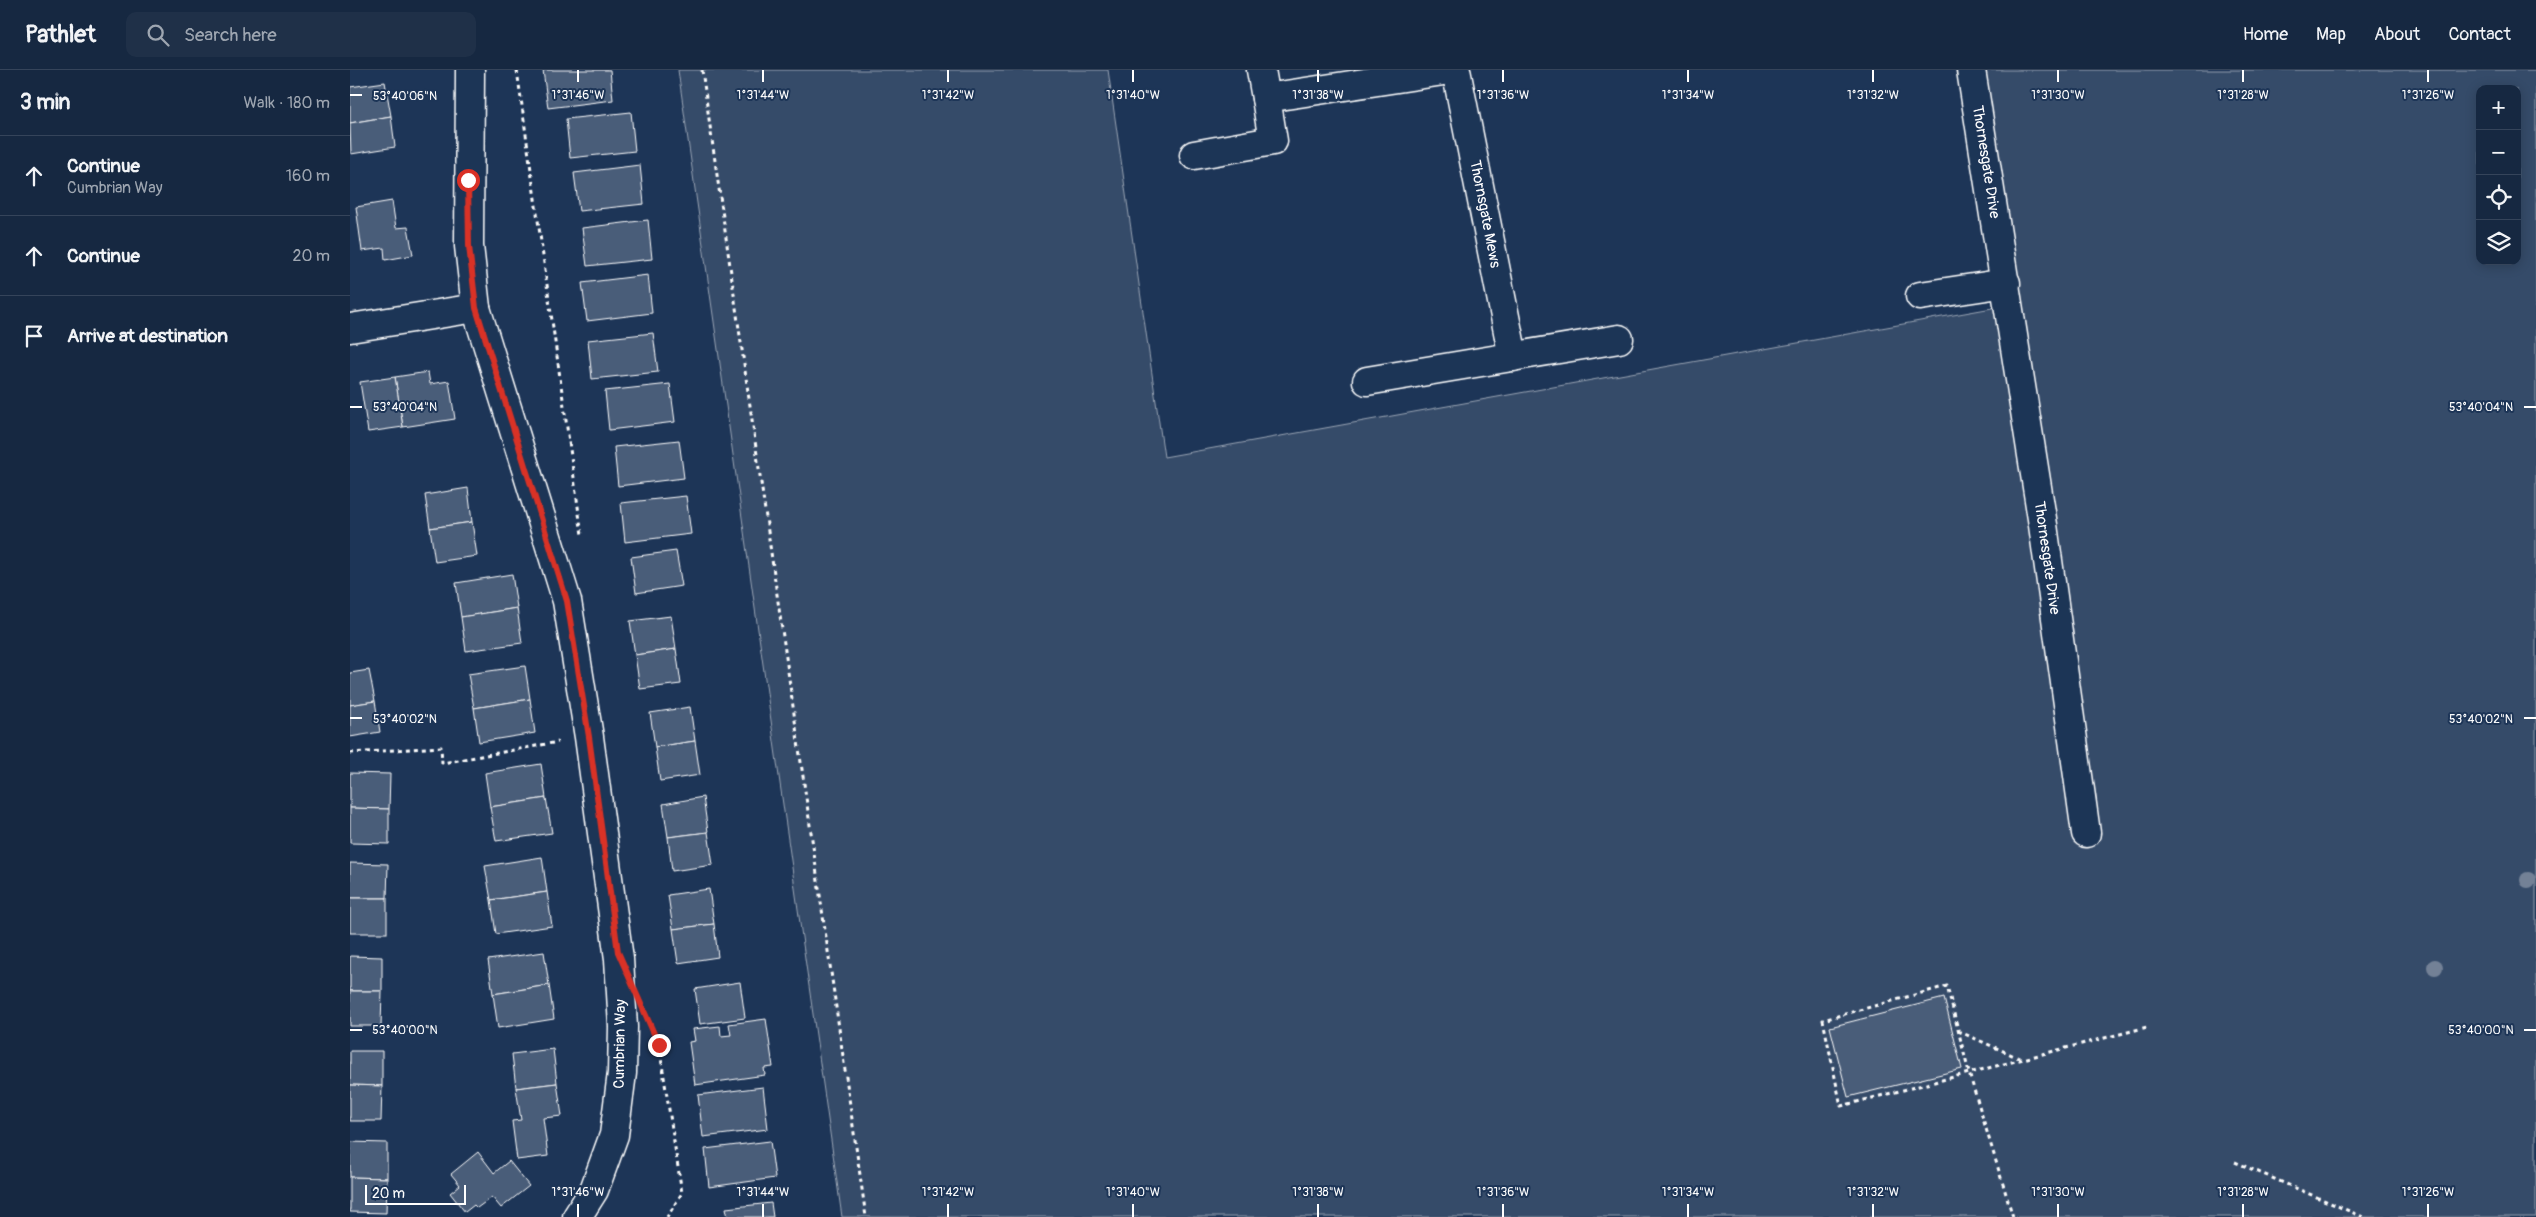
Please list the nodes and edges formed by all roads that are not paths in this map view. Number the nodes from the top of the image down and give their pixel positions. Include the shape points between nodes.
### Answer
1 (470, 70) edge
2 (1261, 70) edge
3 (1450, 70) edge
4 (1456, 70) edge
5 (1971, 70) edge
6 (1266, 98) junction
7 (1194, 155) dead end
8 (2006, 283) junction
9 (1920, 296) dead end
10 (476, 308) junction
11 (350, 328) edge
12 (1619, 339) dead end
13 (1513, 357) junction
14 (1368, 381) dead end
15 (2086, 833) dead end
16 (577, 1217) edge

1 - 10 street, Cumbrian Way via 469,246
2 - 6 street
3 - 6 street
4 - 13 street, Thornsgate Mews
5 - 8 street, Thornesgate Drive
6 - 7 street via 1273,141
8 - 9 street
8 - 15 street, Thornesgate Drive
10 - 11 street
10 - 16 street, Cumbrian Way via 567,601 619,959 622,1073 614,1136 594,1190
12 - 13 street
13 - 14 street

